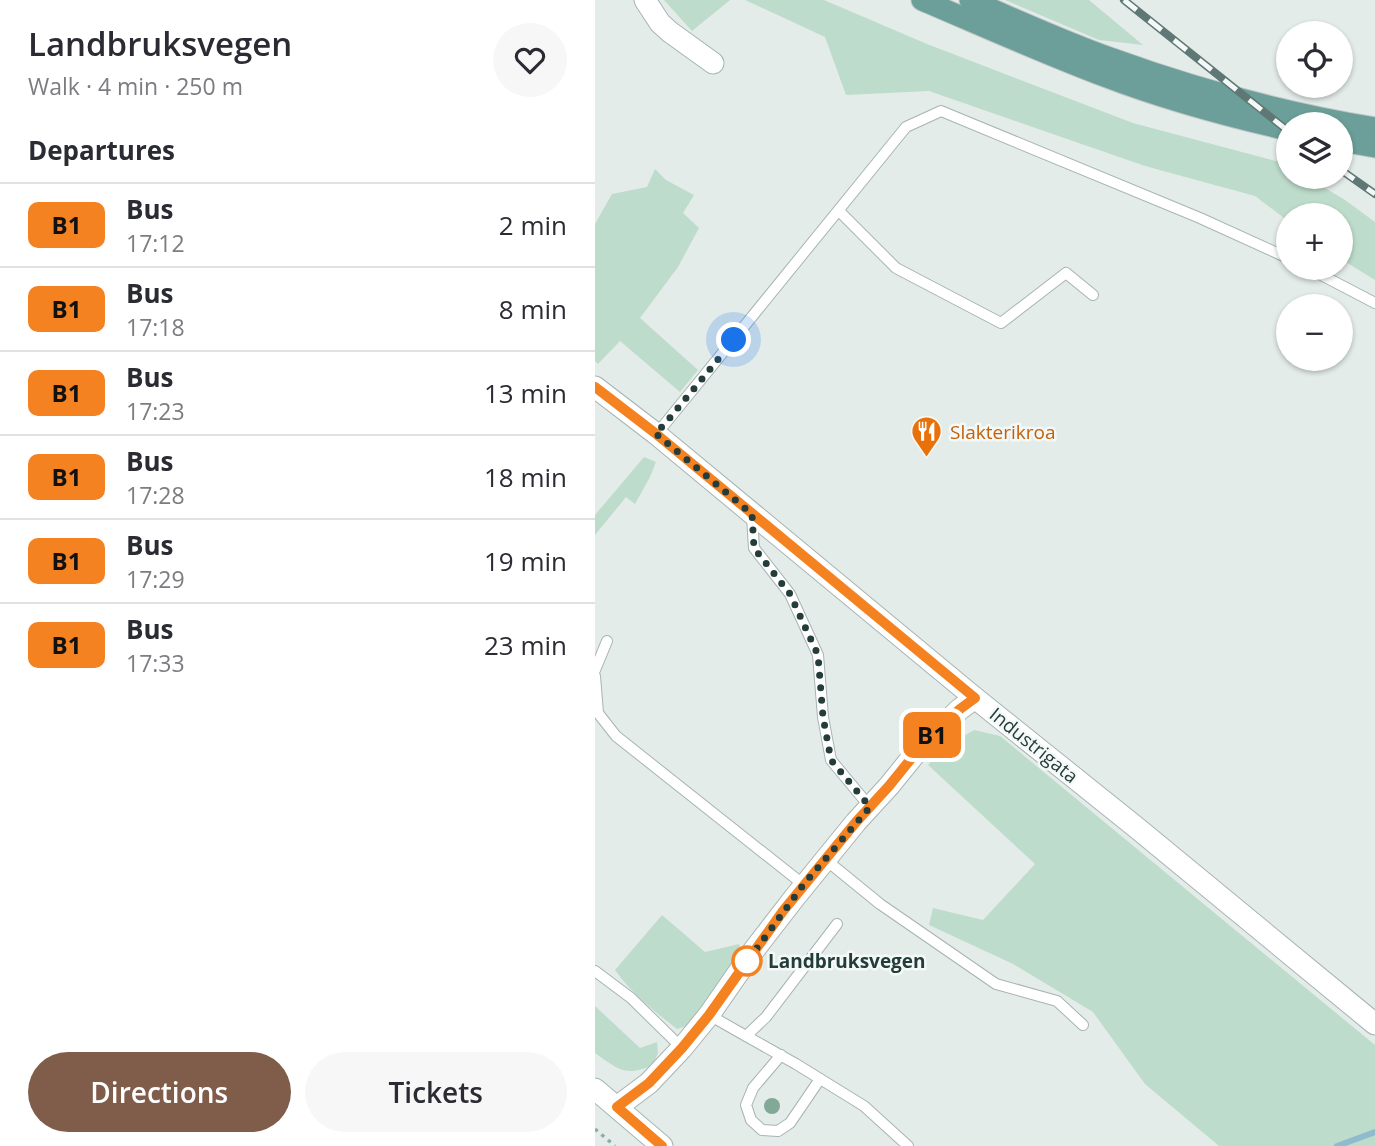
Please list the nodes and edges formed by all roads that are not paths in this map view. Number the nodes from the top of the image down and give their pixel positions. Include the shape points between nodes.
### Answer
1 (645, 0) edge
2 (922, 0) edge
3 (970, 0) edge
4 (713, 63) dead end
5 (1276, 127) edge
6 (1375, 128) edge
7 (1353, 143) edge
8 (1375, 147) edge
9 (839, 211) junction
10 (1276, 253) edge
11 (1331, 280) edge
12 (1093, 295) dead end
13 (1375, 303) edge
14 (595, 387) edge
15 (655, 433) junction
16 (752, 514) junction
17 (607, 641) dead end
18 (595, 670) edge
19 (595, 676) edge
20 (975, 698) junction
21 (870, 807) junction
22 (826, 860) junction
23 (804, 884) junction
24 (837, 924) dead end
25 (595, 971) edge
26 (709, 1015) junction
27 (1083, 1024) dead end
28 (1375, 1024) edge
29 (746, 1036) junction
30 (682, 1048) junction
31 (781, 1055) junction
32 (821, 1079) junction
33 (595, 1089) edge
34 (617, 1107) junction
35 (662, 1146) edge
36 (908, 1146) edge

1 - 4 street via 660,23
2 - 5 main road via 1106,77
3 - 6 main road via 1165,77 1232,97
7 - 8 main road
9 - 10 lane via 906,127 941,111
9 - 12 lane via 896,268 1000,323 1066,273
9 - 15 lane
11 - 13 lane
14 - 15 street, Industrigata
15 - 16 street, Industrigata
16 - 20 street, Industrigata
16 - 21 lane via 754,548 790,594 818,655 831,760
17 - 18 lane
19 - 23 lane via 598,713 616,736
20 - 21 street via 923,744
20 - 28 street, Industrigata
21 - 22 street
22 - 23 street
22 - 27 lane via 880,904 996,984 1057,1001
23 - 26 street
24 - 29 lane via 766,1017
25 - 30 lane via 631,998
26 - 29 lane
26 - 30 street
29 - 31 lane
30 - 34 street via 649,1083
31 - 32 lane
31 - 32 lane via 753,1088 746,1105 751,1120 762,1130 778,1131 790,1123
32 - 36 lane via 864,1107
33 - 34 street
34 - 35 street

